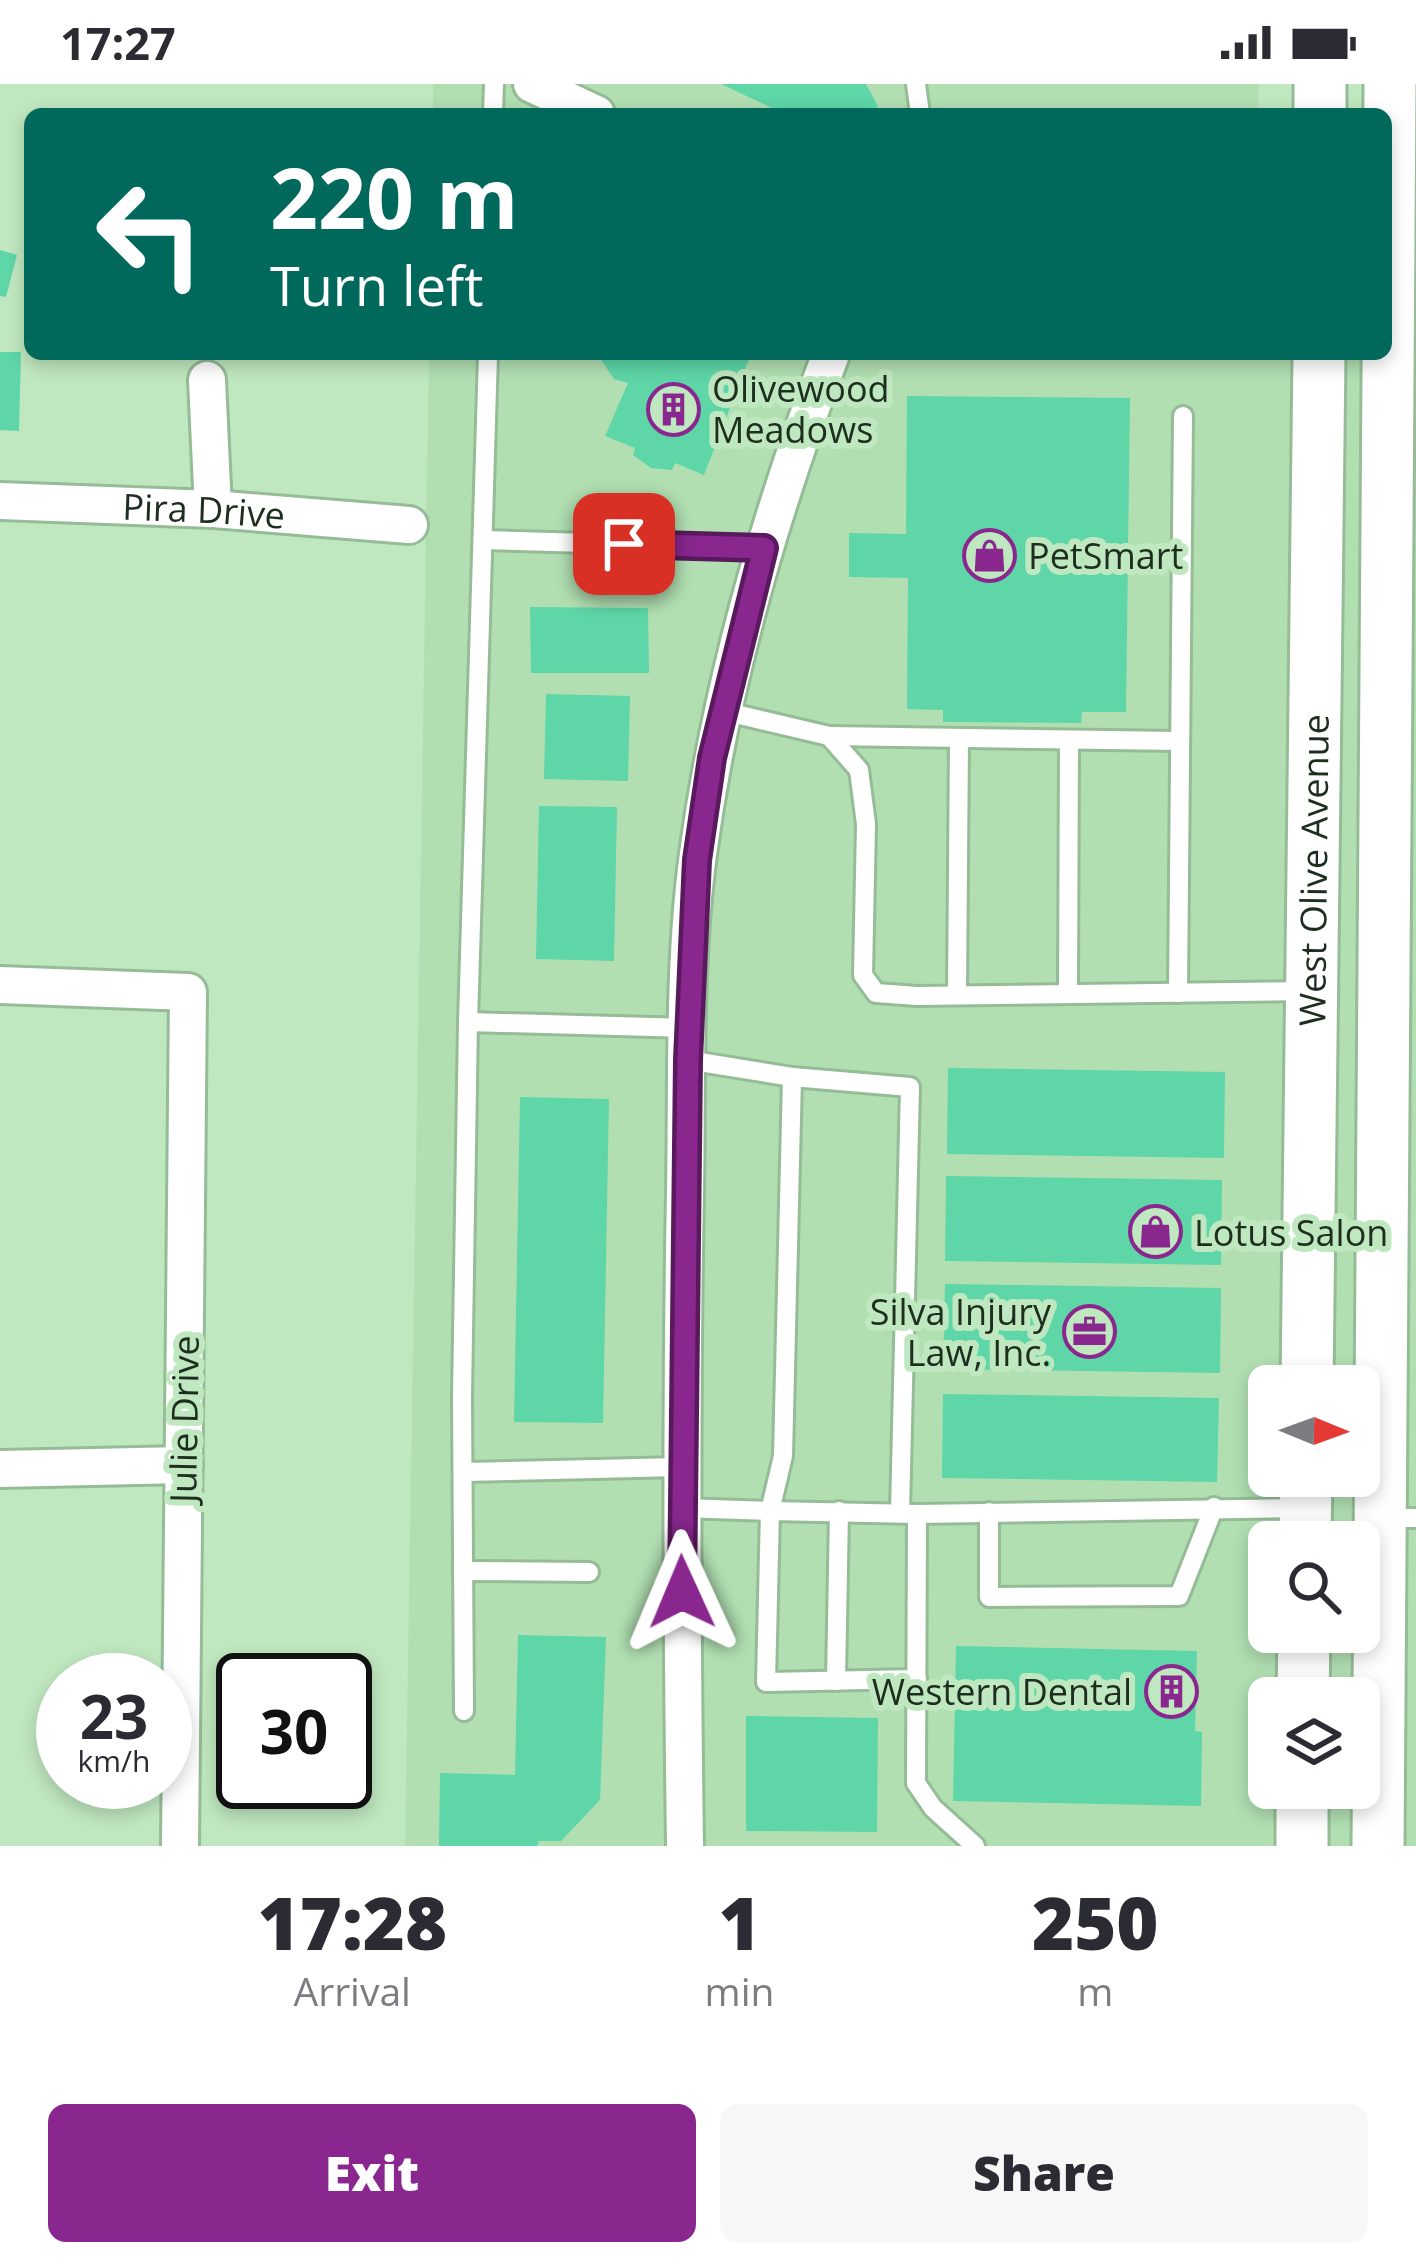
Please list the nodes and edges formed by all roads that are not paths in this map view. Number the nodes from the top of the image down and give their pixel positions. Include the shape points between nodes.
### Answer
1 (532, 84) edge
2 (583, 108) edge
3 (1392, 148) edge
4 (1397, 307) edge
5 (488, 360) edge
6 (829, 360) edge
7 (1319, 360) edge
8 (207, 380) dead end
9 (1183, 416) dead end
10 (0, 501) edge
11 (213, 508) junction
12 (409, 525) dead end
13 (484, 540) junction
14 (764, 548) junction
15 (723, 711) junction
16 (829, 736) junction
17 (958, 738) junction
18 (1069, 740) junction
19 (1180, 742) junction
20 (0, 985) edge
21 (1311, 991) junction
22 (1178, 993) junction
23 (1069, 994) junction
24 (957, 995) junction
25 (468, 1022) junction
26 (688, 1044) junction
27 (792, 1077) junction
28 (1307, 1365) edge
29 (184, 1465) junction
30 (680, 1467) junction
31 (0, 1468) edge
32 (464, 1472) junction
33 (1214, 1507) junction
34 (681, 1508) junction
35 (1306, 1509) edge
36 (770, 1511) junction
37 (839, 1511) junction
38 (989, 1512) junction
39 (908, 1514) junction
40 (1398, 1518) edge
41 (464, 1571) junction
42 (589, 1573) dead end
43 (917, 1679) junction
44 (836, 1682) junction
45 (464, 1712) dead end
46 (1302, 1809) edge
47 (180, 1846) edge
48 (685, 1846) edge
49 (975, 1846) edge
50 (1302, 1846) edge
51 (1378, 1846) edge

1 - 2 street
3 - 4 main road, West Olive Avenue
4 - 40 main road, West Olive Avenue
5 - 13 lane
6 - 14 street
7 - 21 main road, West Olive Avenue
8 - 11 street
9 - 19 lane
10 - 11 street, Pira Drive
11 - 12 street, Pira Drive
13 - 14 lane
13 - 25 lane
14 - 15 street
15 - 16 lane
15 - 26 street via 697,860
16 - 17 lane
16 - 24 lane via 859,770 863,975 876,993
17 - 18 lane
17 - 24 lane
18 - 19 lane
18 - 23 lane
19 - 22 lane
20 - 29 street, Julie Drive via 188,992
21 - 22 lane
21 - 28 main road, West Olive Avenue
22 - 23 lane
23 - 24 lane
25 - 26 lane
25 - 32 lane
26 - 27 lane
26 - 30 street
27 - 36 lane via 784,1456
27 - 39 lane via 910,1087
29 - 31 street
29 - 47 street, Julie Drive
30 - 32 lane
30 - 34 street
32 - 41 lane
33 - 35 lane
33 - 38 lane
33 - 38 lane via 1179,1596 988,1597
34 - 36 lane
34 - 48 street
36 - 37 lane
36 - 44 lane via 766,1682
37 - 39 lane
37 - 44 lane
38 - 39 lane
39 - 43 lane
40 - 51 main road, West Olive Avenue
41 - 42 lane
41 - 45 lane
43 - 44 lane
43 - 49 lane via 916,1783
46 - 50 main road

